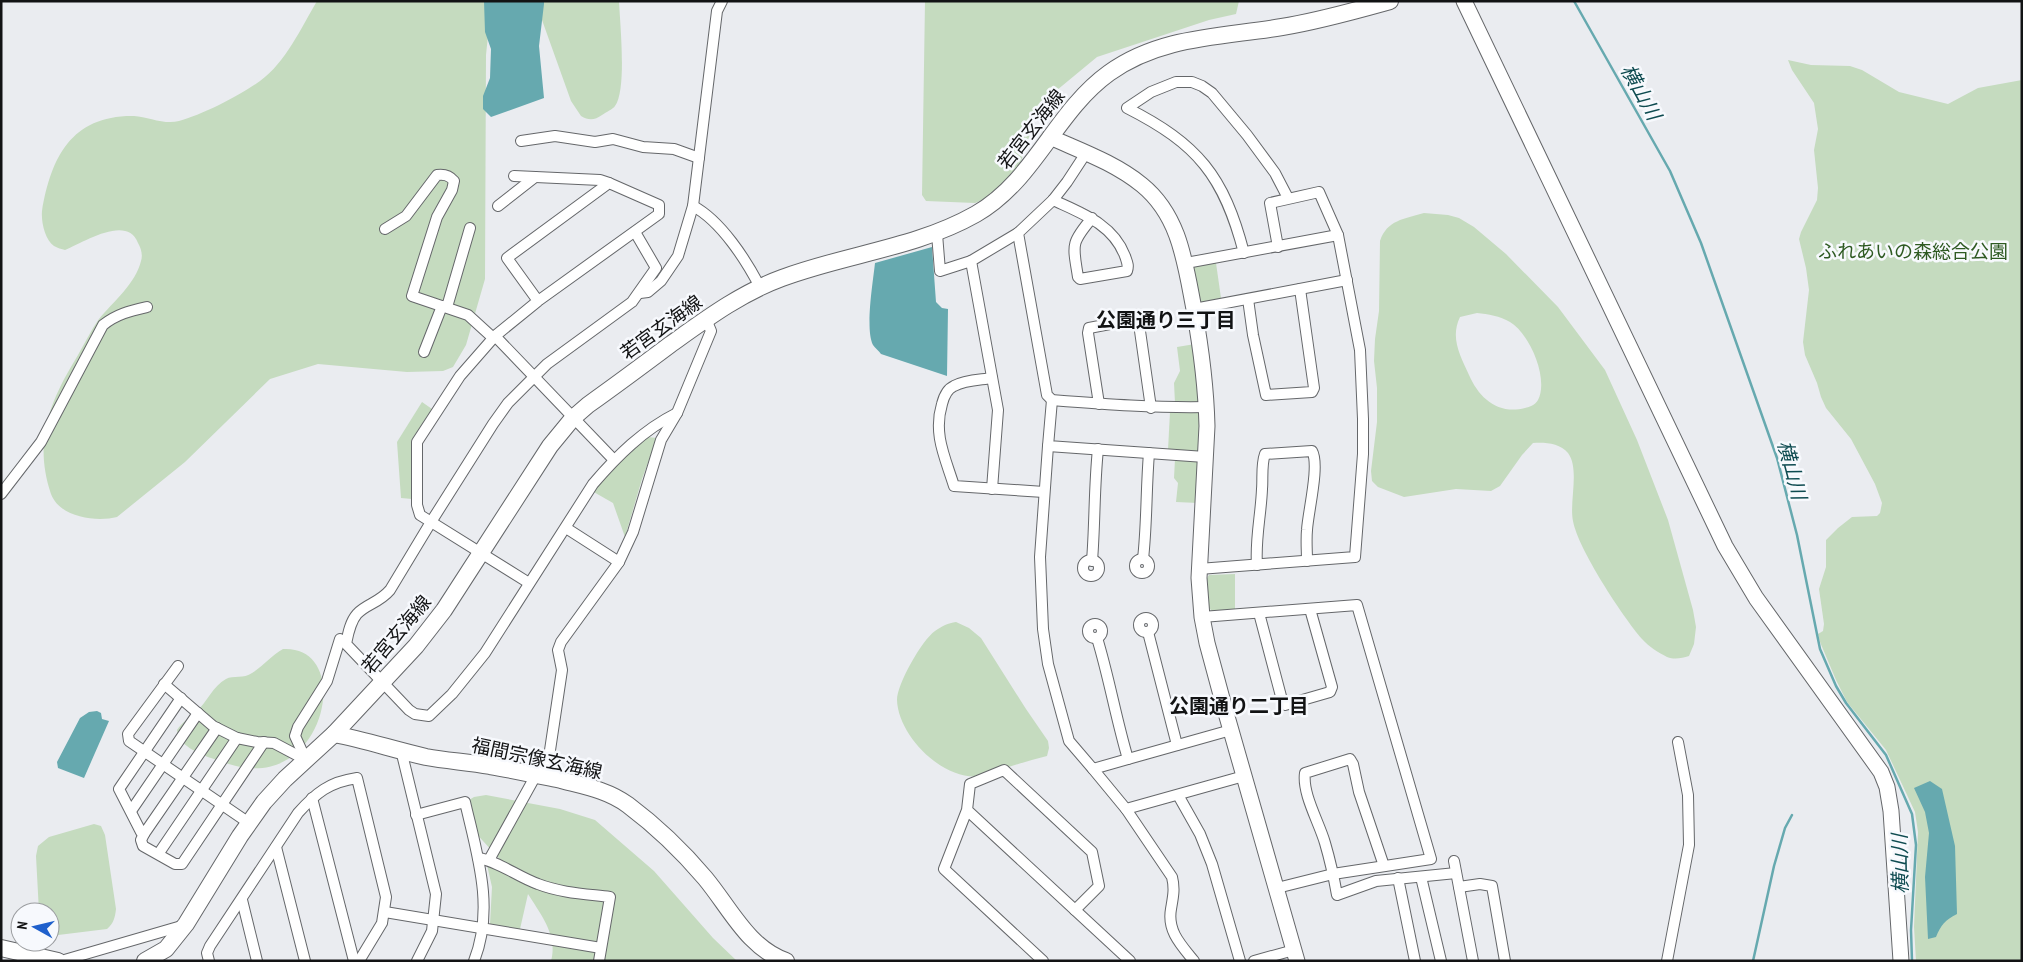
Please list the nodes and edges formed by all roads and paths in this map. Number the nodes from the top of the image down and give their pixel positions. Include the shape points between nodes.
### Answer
1 (722, 1) edge
2 (1390, 1) edge
3 (1464, 1) edge
4 (1050, 138) junction
5 (521, 141) dead end
6 (1086, 153) junction
7 (699, 158) junction
8 (514, 176) dead end
9 (535, 177) junction
10 (609, 182) junction
11 (1288, 198) junction
12 (1053, 200) junction
13 (498, 206) dead end
14 (693, 206) junction
15 (1092, 218) junction
16 (385, 228) dead end
17 (470, 228) dead end
18 (635, 232) junction
19 (1018, 233) junction
20 (937, 234) junction
21 (1338, 235) junction
22 (1278, 247) junction
23 (1244, 252) junction
24 (971, 261) junction
25 (1186, 263) junction
26 (1347, 280) junction
27 (760, 287) junction
28 (1300, 289) junction
29 (640, 293) junction
30 (1248, 299) junction
31 (538, 301) junction
32 (146, 307) dead end
33 (444, 307) junction
34 (1194, 309) junction
35 (706, 319) junction
36 (495, 336) junction
37 (424, 352) dead end
38 (533, 376) junction
39 (992, 378) junction
40 (1052, 400) junction
41 (1099, 404) junction
42 (1151, 408) junction
43 (1207, 408) junction
44 (677, 413) junction
45 (574, 418) junction
46 (1048, 446) junction
47 (1098, 450) junction
48 (1149, 453) junction
49 (1206, 457) junction
50 (614, 460) junction
51 (992, 489) junction
52 (1044, 492) junction
53 (1, 494) edge
54 (430, 522) junction
55 (566, 528) junction
56 (480, 552) junction
57 (1144, 559) dead end
58 (1092, 561) dead end
59 (1307, 561) junction
60 (619, 562) junction
61 (1257, 565) junction
62 (1199, 569) junction
63 (529, 583) junction
64 (1310, 609) junction
65 (1259, 613) junction
66 (1202, 617) junction
67 (1148, 632) dead end
68 (1096, 638) dead end
69 (340, 639) dead end
70 (178, 666) dead end
71 (164, 684) junction
72 (382, 684) junction
73 (181, 698) junction
74 (198, 713) junction
75 (217, 728) junction
76 (1231, 730) junction
77 (334, 734) junction
78 (237, 738) junction
79 (264, 742) junction
80 (1678, 742) dead end
81 (1178, 745) junction
82 (401, 750) junction
83 (144, 752) junction
84 (1128, 759) junction
85 (306, 760) junction
86 (163, 764) junction
87 (1093, 769) junction
88 (541, 776) junction
89 (1244, 776) junction
90 (182, 778) junction
91 (201, 790) junction
92 (1178, 795) junction
93 (312, 798) junction
94 (222, 804) junction
95 (1126, 809) junction
96 (967, 810) junction
97 (131, 811) junction
98 (416, 815) junction
99 (248, 823) junction
100 (144, 834) junction
101 (276, 847) junction
102 (159, 853) junction
103 (478, 858) junction
104 (489, 860) junction
105 (1454, 861) dead end
106 (1384, 866) junction
107 (1456, 873) junction
108 (1333, 874) junction
109 (1421, 877) junction
110 (1398, 878) junction
111 (1459, 887) junction
112 (1276, 888) junction
113 (242, 900) junction
114 (1075, 910) junction
115 (385, 912) junction
116 (434, 921) junction
117 (186, 924) junction
118 (482, 929) junction
119 (1, 948) edge
120 (602, 948) junction
121 (1296, 955) edge
122 (153, 959) edge
123 (60, 961) edge
124 (209, 961) edge
125 (258, 961) edge
126 (305, 961) edge
127 (354, 961) edge
128 (359, 961) edge
129 (417, 961) edge
130 (474, 961) edge
131 (600, 961) edge
132 (786, 961) edge
133 (1043, 961) edge
134 (1130, 961) edge
135 (1194, 961) edge
136 (1240, 961) edge
137 (1254, 961) edge
138 (1416, 961) edge
139 (1441, 961) edge
140 (1473, 961) edge
141 (1505, 961) edge
142 (1667, 961) edge
143 (1901, 961) edge

1 - 7 street via 717,11
2 - 4 main road, 若宮玄海線 via 1319,21 1193,40 1141,54 1122,64 1075,103
3 - 143 street via 1725,546 1756,598 1881,772 1891,811
4 - 6 street
4 - 20 main road, 若宮玄海線 via 1036,160 1001,196 977,214
5 - 7 street via 555,136 595,142 613,139 643,147 674,149
6 - 12 street
6 - 25 street via 1143,185 1175,230
7 - 14 street
8 - 9 street
9 - 10 street
9 - 13 street
10 - 18 street via 659,205 660,214
10 - 31 street via 507,258
11 - 21 street via 1319,192
11 - 22 street via 1270,203
11 - 23 street via 1275,172 1247,135 1212,93 1202,86 1176,82 1151,92 1127,108 1170,132 1200,159 1226,197
12 - 15 street
12 - 19 street
14 - 27 street via 726,236 750,267
14 - 29 street via 678,256 661,280 648,292
15 - 15 street via 1108,229 1122,249 1129,266 1127,271 1078,277 1074,242
16 - 33 street via 406,216 437,175 444,174 454,181 437,217 412,296
17 - 33 street
18 - 29 street via 656,268
18 - 31 street
19 - 24 street
19 - 40 street via 1047,395
20 - 24 street via 940,271
20 - 27 main road, 若宮玄海線 via 812,268
21 - 22 street
21 - 26 street
22 - 23 street
23 - 25 street
24 - 39 street
25 - 34 street
26 - 28 street
26 - 59 street via 1360,350 1362,394 1363,454 1355,557
27 - 35 main road, 若宮玄海線
28 - 30 street
28 - 30 street via 1311,355 1312,392 1266,395
29 - 38 street
30 - 34 street
31 - 36 street
32 - 53 street via 114,316 103,325 41,442
33 - 36 street via 468,315 490,336
33 - 37 street
34 - 43 street
35 - 44 street via 711,331
35 - 45 main road, 若宮玄海線
36 - 38 street
36 - 54 street via 460,376 417,442 418,505 420,515
38 - 45 street
38 - 54 street via 493,424
39 - 51 street via 998,410
39 - 51 street via 952,386 945,394 938,434 954,486
40 - 41 street
40 - 46 street
41 - 42 street
41 - 42 street via 1089,328 1136,319
42 - 43 street
43 - 49 street
44 - 50 street via 662,421
44 - 60 street via 660,440 633,532
45 - 50 street
45 - 56 main road, 若宮玄海線 via 550,446
46 - 47 street
46 - 52 street
47 - 48 street
47 - 58 street
48 - 49 street
48 - 57 street
49 - 62 street
50 - 55 street via 593,484
51 - 52 street
52 - 87 street via 1041,604 1048,664 1069,741
54 - 56 street
54 - 72 street via 390,590 383,598 362,609 351,623 346,644
55 - 60 street
55 - 63 street
56 - 63 street
56 - 72 main road, 若宮玄海線 via 444,610
59 - 61 street
59 - 61 street via 1315,456 1312,451 1265,454
60 - 88 street via 558,650 562,670
61 - 62 street
62 - 66 street
63 - 72 street via 484,653 452,694 429,716 409,710
64 - 65 street
64 - 65 street via 1332,686 1330,692 1285,705
64 - 106 street via 1357,606 1431,859
65 - 66 street
66 - 76 street
67 - 81 street
68 - 84 street
69 - 85 street via 327,681 306,711 295,736
70 - 71 street
71 - 73 street
71 - 83 street via 128,734 129,741
72 - 77 main road, 若宮玄海線
73 - 74 street
73 - 83 street
74 - 75 street
74 - 86 street
75 - 78 street
75 - 90 street
76 - 81 street
76 - 89 street
77 - 82 main road, 福間宗像玄海線
77 - 85 main road, 若宮玄海線
78 - 79 street
78 - 91 street
79 - 85 street via 274,743
79 - 94 street
80 - 142 street via 1688,795 1689,845
81 - 84 street
82 - 88 main road, 福間宗像玄海線
82 - 98 street
83 - 86 street
83 - 97 street via 119,789
84 - 87 street
85 - 99 main road, 若宮玄海線
86 - 90 street
86 - 97 street
87 - 95 street
88 - 104 street
88 - 132 main road, 福間宗像玄海線 via 593,788 627,804 690,861 761,948
89 - 92 street
89 - 112 street
90 - 91 street
90 - 100 street
91 - 94 street
91 - 102 street
92 - 95 street
92 - 136 street via 1212,864
93 - 101 street
93 - 115 street via 342,780 356,778 386,897
93 - 127 street
94 - 99 street
94 - 102 street via 182,864 175,864
95 - 135 street via 1172,878 1172,931
96 - 114 street
96 - 114 street via 970,784 1004,770 1092,852 1099,886
96 - 133 street via 944,869
97 - 100 street
98 - 103 street via 465,802
98 - 116 street via 436,894
99 - 117 main road, 若宮玄海線
100 - 102 street via 142,844
101 - 113 street
101 - 126 street
103 - 104 street
103 - 118 street via 485,895
104 - 120 street via 505,870 556,890 610,897
105 - 107 street
106 - 108 street
106 - 108 street via 1350,759 1305,772 1304,779
107 - 109 street
107 - 111 street
108 - 110 street via 1337,896 1376,881
108 - 112 street
109 - 110 street
109 - 139 street
110 - 138 street
111 - 140 street
111 - 141 street via 1492,886
112 - 121 street
113 - 124 street via 210,946 207,953
113 - 125 street
114 - 134 street
115 - 116 street
115 - 128 street via 382,923
116 - 118 street
116 - 129 street
117 - 122 main road, 若宮玄海線 via 166,949
117 - 123 street
118 - 120 street
118 - 130 street
119 - 123 main road
120 - 131 street
121 - 137 street

